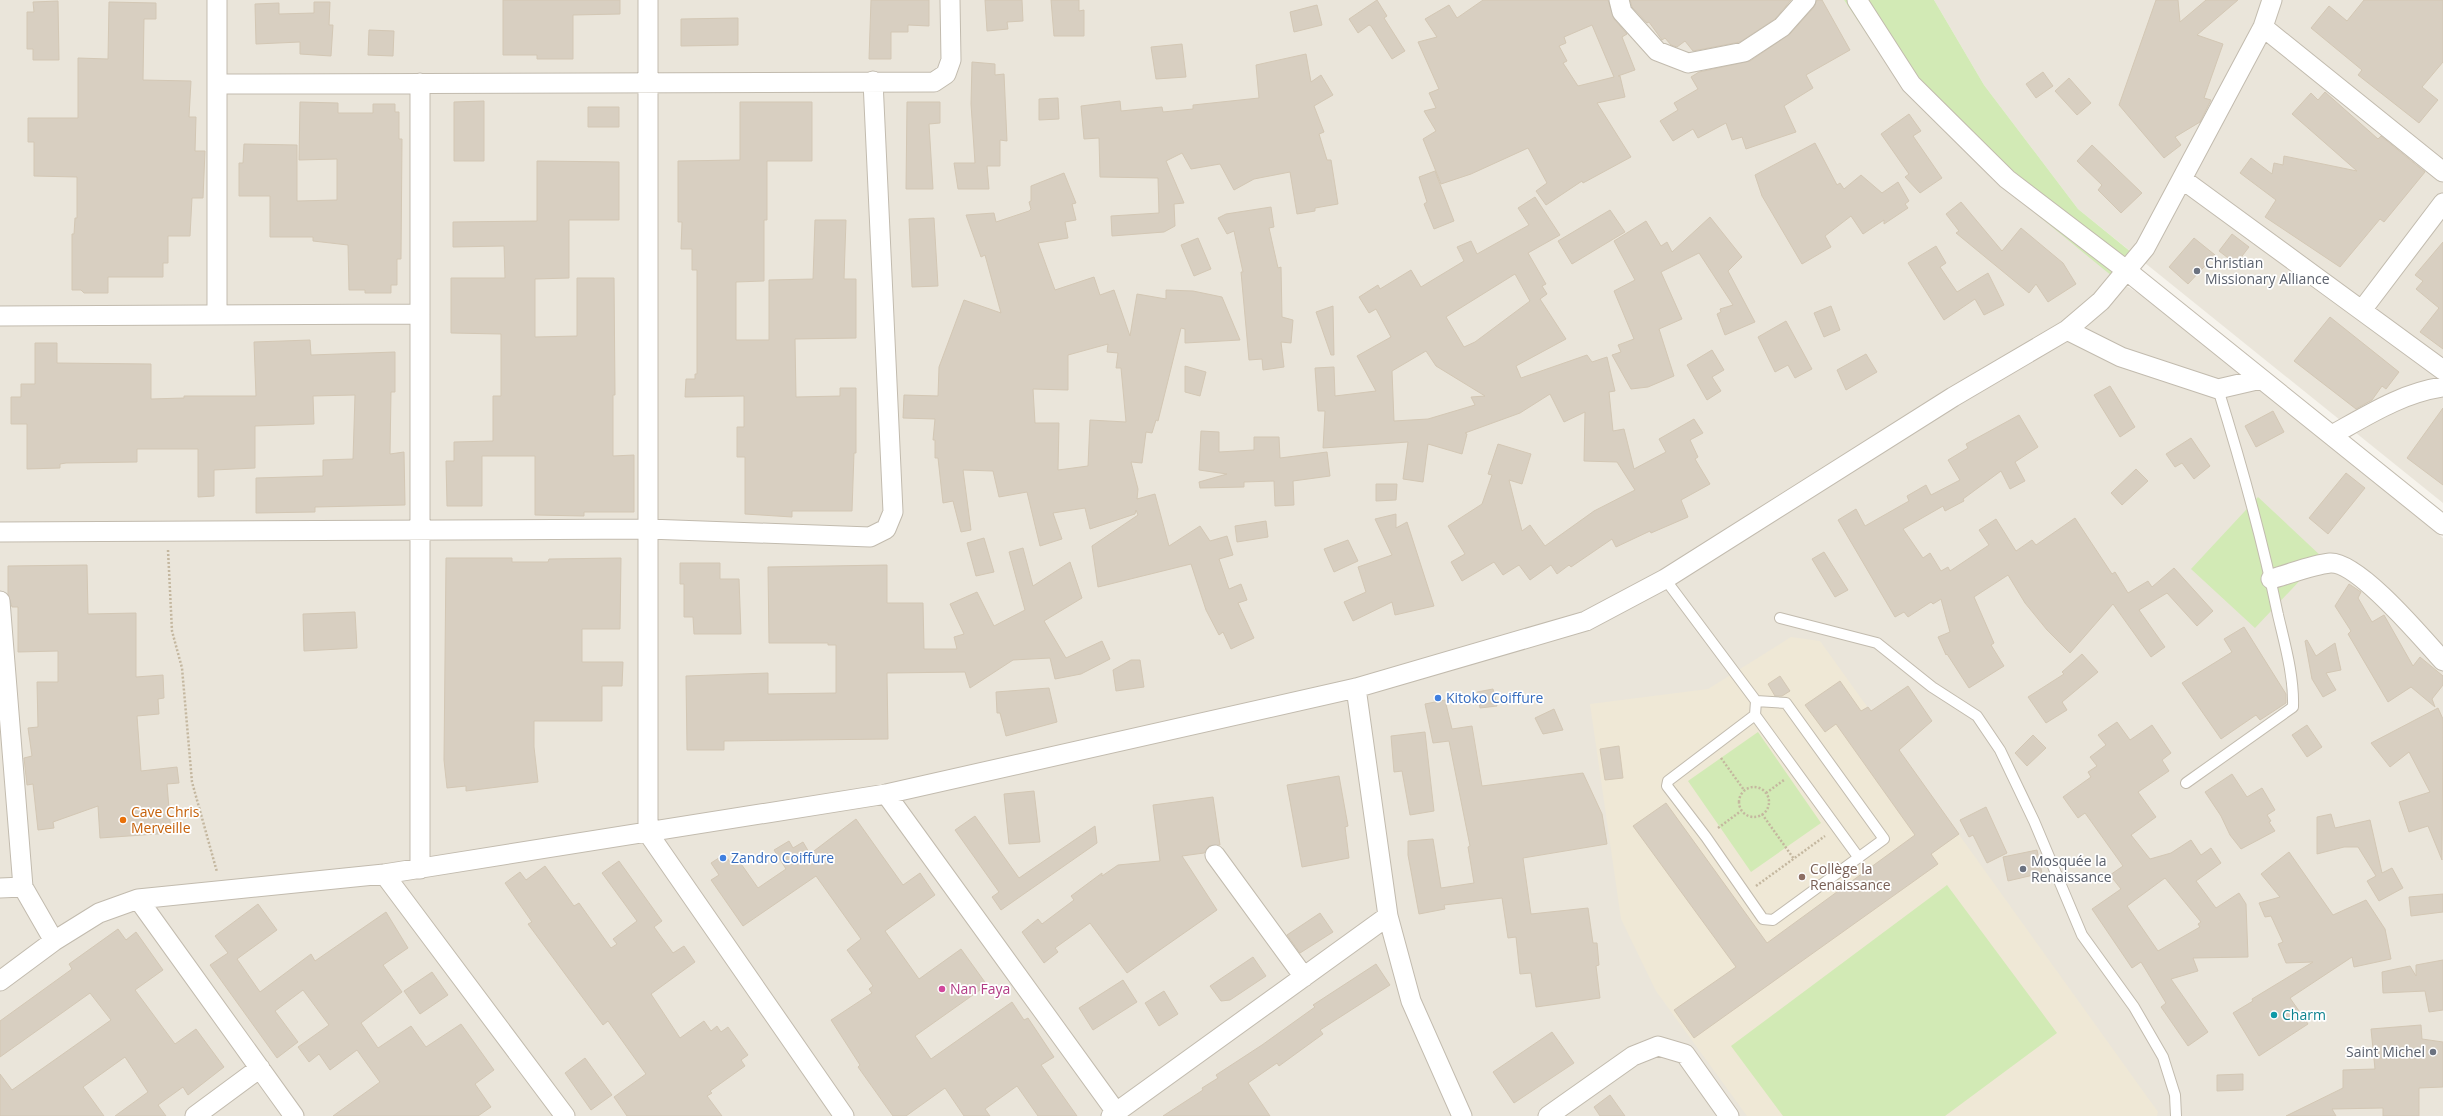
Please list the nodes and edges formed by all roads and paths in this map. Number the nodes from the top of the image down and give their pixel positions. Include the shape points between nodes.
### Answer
1 (217, 0) edge
2 (648, 0) edge
3 (950, 0) edge
4 (1619, 0) edge
5 (1806, 0) edge
6 (1857, 0) edge
7 (2272, 0) edge
8 (2263, 27) junction
9 (873, 81) junction
10 (648, 82) junction
11 (420, 83) junction
12 (217, 84) junction
13 (2443, 172) edge
14 (2182, 179) junction
15 (2443, 202) edge
16 (2126, 270) junction
17 (2362, 310) junction
18 (420, 314) junction
19 (217, 315) junction
20 (0, 316) edge
21 (2067, 330) junction
22 (2443, 370) edge
23 (2261, 379) junction
24 (2443, 386) edge
25 (2218, 389) junction
26 (2332, 435) junction
27 (2443, 525) edge
28 (648, 529) junction
29 (420, 531) junction
30 (0, 532) edge
31 (167, 532) junction
32 (1665, 579) junction
33 (2271, 579) junction
34 (0, 601) edge
35 (1780, 618) dead end
36 (2443, 661) edge
37 (1356, 688) junction
38 (1756, 701) junction
39 (1755, 715) junction
40 (1712, 746) junction
41 (2186, 782) dead end
42 (1744, 790) junction
43 (886, 794) junction
44 (1741, 811) junction
45 (1762, 814) junction
46 (1837, 827) junction
47 (648, 833) junction
48 (1706, 837) junction
49 (1215, 855) dead end
50 (1794, 858) junction
51 (1859, 858) junction
52 (420, 869) junction
53 (384, 874) junction
54 (23, 887) junction
55 (0, 888) edge
56 (223, 891) junction
57 (1746, 894) junction
58 (138, 900) junction
59 (1388, 916) junction
60 (54, 941) junction
61 (1304, 977) junction
62 (0, 981) edge
63 (260, 1068) junction
64 (1113, 1114) edge
65 (195, 1116) edge
66 (294, 1116) edge
67 (565, 1116) edge
68 (844, 1116) edge
69 (1462, 1116) edge
70 (1548, 1116) edge
71 (1729, 1116) edge
72 (2176, 1116) edge

1 - 12 street
2 - 10 street
3 - 9 street via 951,60 946,74 934,82
4 - 5 street via 1622,12 1657,51 1688,63 1744,52 1782,26
6 - 16 street via 1911,84 2007,179
7 - 8 street
8 - 13 street
8 - 14 street
9 - 10 street
9 - 28 street via 893,512 886,529 870,537
10 - 11 street
10 - 28 street
11 - 12 street
11 - 18 street
12 - 19 street
14 - 16 street via 2145,248
14 - 17 street
15 - 17 street
16 - 21 street via 2102,300
16 - 23 street
17 - 22 street
18 - 19 street
18 - 29 street
19 - 20 street
21 - 25 street via 2121,356
21 - 32 street via 1953,396
23 - 25 street
23 - 26 street
24 - 26 street via 2424,389 2390,402
25 - 33 lane via 2254,510
26 - 27 street
28 - 29 street
28 - 47 street
29 - 31 street
29 - 52 street
30 - 31 street
31 - 56 path via 172,631 182,668 192,782
32 - 37 street via 1586,621
32 - 38 lane
33 - 36 street via 2332,563 2356,574 2395,606
33 - 41 lane via 2294,687 2293,707
34 - 54 street
35 - 72 lane via 1877,643 1932,687 1977,716 2000,750 2034,820 2082,936 2134,1007 2163,1058 2175,1095
37 - 43 street
37 - 59 street
38 - 39 lane
38 - 51 lane via 1786,703 1883,836 1883,841
39 - 40 lane
39 - 46 lane
40 - 42 path
40 - 48 lane via 1668,781 1667,786
42 - 44 path via 1739,796 1738,804
42 - 45 path via 1756,786 1766,793 1769,804
43 - 47 street
43 - 64 street
44 - 45 path via 1747,816 1755,817
44 - 48 path
45 - 50 path
46 - 50 path
46 - 51 lane
47 - 52 street
47 - 68 street
48 - 57 lane
49 - 61 street
50 - 57 path
51 - 57 lane via 1773,920 1763,919
52 - 53 street
53 - 56 street
53 - 67 street
54 - 55 street
54 - 60 street
56 - 58 street
58 - 60 street via 99,913
58 - 63 street
59 - 61 street
59 - 69 street via 1411,1001
60 - 62 street
61 - 64 street
63 - 65 street
63 - 66 street
70 - 71 street via 1633,1056 1658,1046 1685,1054

